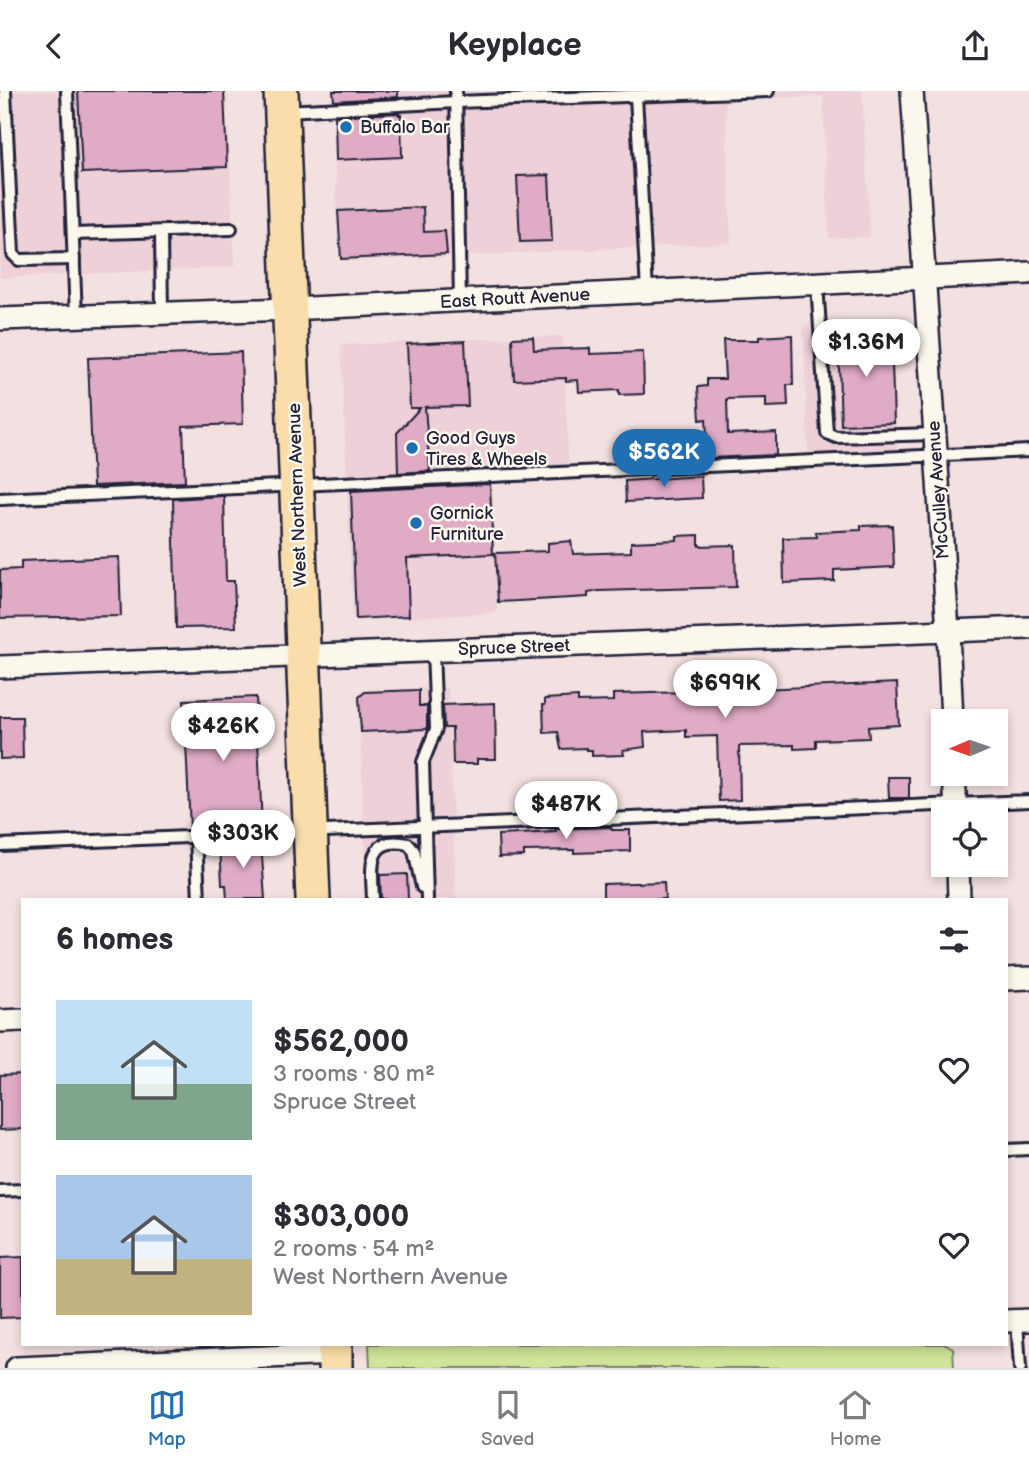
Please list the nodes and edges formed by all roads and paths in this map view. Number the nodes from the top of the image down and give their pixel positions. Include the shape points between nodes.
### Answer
1 (5, 91) edge
2 (67, 91) edge
3 (768, 91) edge
4 (912, 91) edge
5 (655, 93) edge
6 (456, 96) edge
7 (636, 96) junction
8 (281, 101) edge
9 (231, 229) dead end
10 (161, 232) junction
11 (73, 235) junction
12 (74, 259) junction
13 (1029, 273) edge
14 (924, 278) junction
15 (817, 283) junction
16 (647, 291) junction
17 (460, 301) junction
18 (289, 309) junction
19 (162, 313) junction
20 (76, 317) junction
21 (0, 319) edge
22 (934, 434) junction
23 (1029, 451) edge
24 (936, 457) junction
25 (296, 486) junction
26 (0, 499) edge
27 (1029, 628) edge
28 (948, 631) junction
29 (433, 650) junction
30 (303, 655) junction
31 (0, 667) edge
32 (951, 709) edge
33 (1029, 801) edge
34 (1008, 803) edge
35 (931, 809) edge
36 (424, 827) junction
37 (310, 831) junction
38 (196, 837) junction
39 (0, 845) edge
40 (958, 877) edge
41 (199, 898) edge
42 (313, 898) edge
43 (373, 898) edge
44 (426, 898) edge
45 (426, 898) edge
46 (959, 898) edge
47 (1029, 978) edge
48 (1008, 979) edge
49 (21, 1020) edge
50 (0, 1021) edge
51 (1029, 1149) edge
52 (1008, 1150) edge
53 (21, 1190) edge
54 (0, 1191) edge
55 (1018, 1321) edge
56 (335, 1355) edge
57 (257, 1363) edge
58 (17, 1368) edge
59 (1020, 1368) edge

1 - 12 lane via 13,254 19,260
2 - 11 lane
3 - 5 lane
4 - 14 street, McCulley Avenue
5 - 7 lane
6 - 7 lane
6 - 8 lane
6 - 17 lane
7 - 16 lane
8 - 18 main road, West Northern Avenue
9 - 10 lane
10 - 11 lane
10 - 19 lane
11 - 12 lane
12 - 20 lane
13 - 14 street, East Routt Avenue
14 - 15 street, East Routt Avenue
14 - 22 street, McCulley Avenue
15 - 16 street, East Routt Avenue
15 - 22 lane via 827,433 836,437
16 - 17 street, East Routt Avenue
17 - 18 street, East Routt Avenue
18 - 19 street, East Routt Avenue
18 - 25 main road, West Northern Avenue
19 - 20 street, East Routt Avenue
20 - 21 street, East Routt Avenue
22 - 24 street, McCulley Avenue
23 - 24 lane
24 - 25 lane
24 - 28 street, McCulley Avenue
25 - 26 lane
25 - 30 main road, West Northern Avenue
27 - 28 street, Spruce Street
28 - 29 street, Spruce Street
28 - 32 street, McCulley Avenue
29 - 30 street, Spruce Street
29 - 36 lane via 436,729 423,762
30 - 31 street, Spruce Street
30 - 37 main road, West Northern Avenue
33 - 34 lane
35 - 36 lane
36 - 37 lane
36 - 44 lane
37 - 38 lane
37 - 42 main road, West Northern Avenue
38 - 39 lane
38 - 41 lane
40 - 46 street
43 - 45 lane via 375,852 381,846 400,843 414,851
47 - 48 street
49 - 50 street
51 - 52 lane
53 - 54 lane
55 - 59 lane
56 - 57 street
57 - 58 street via 170,1357

